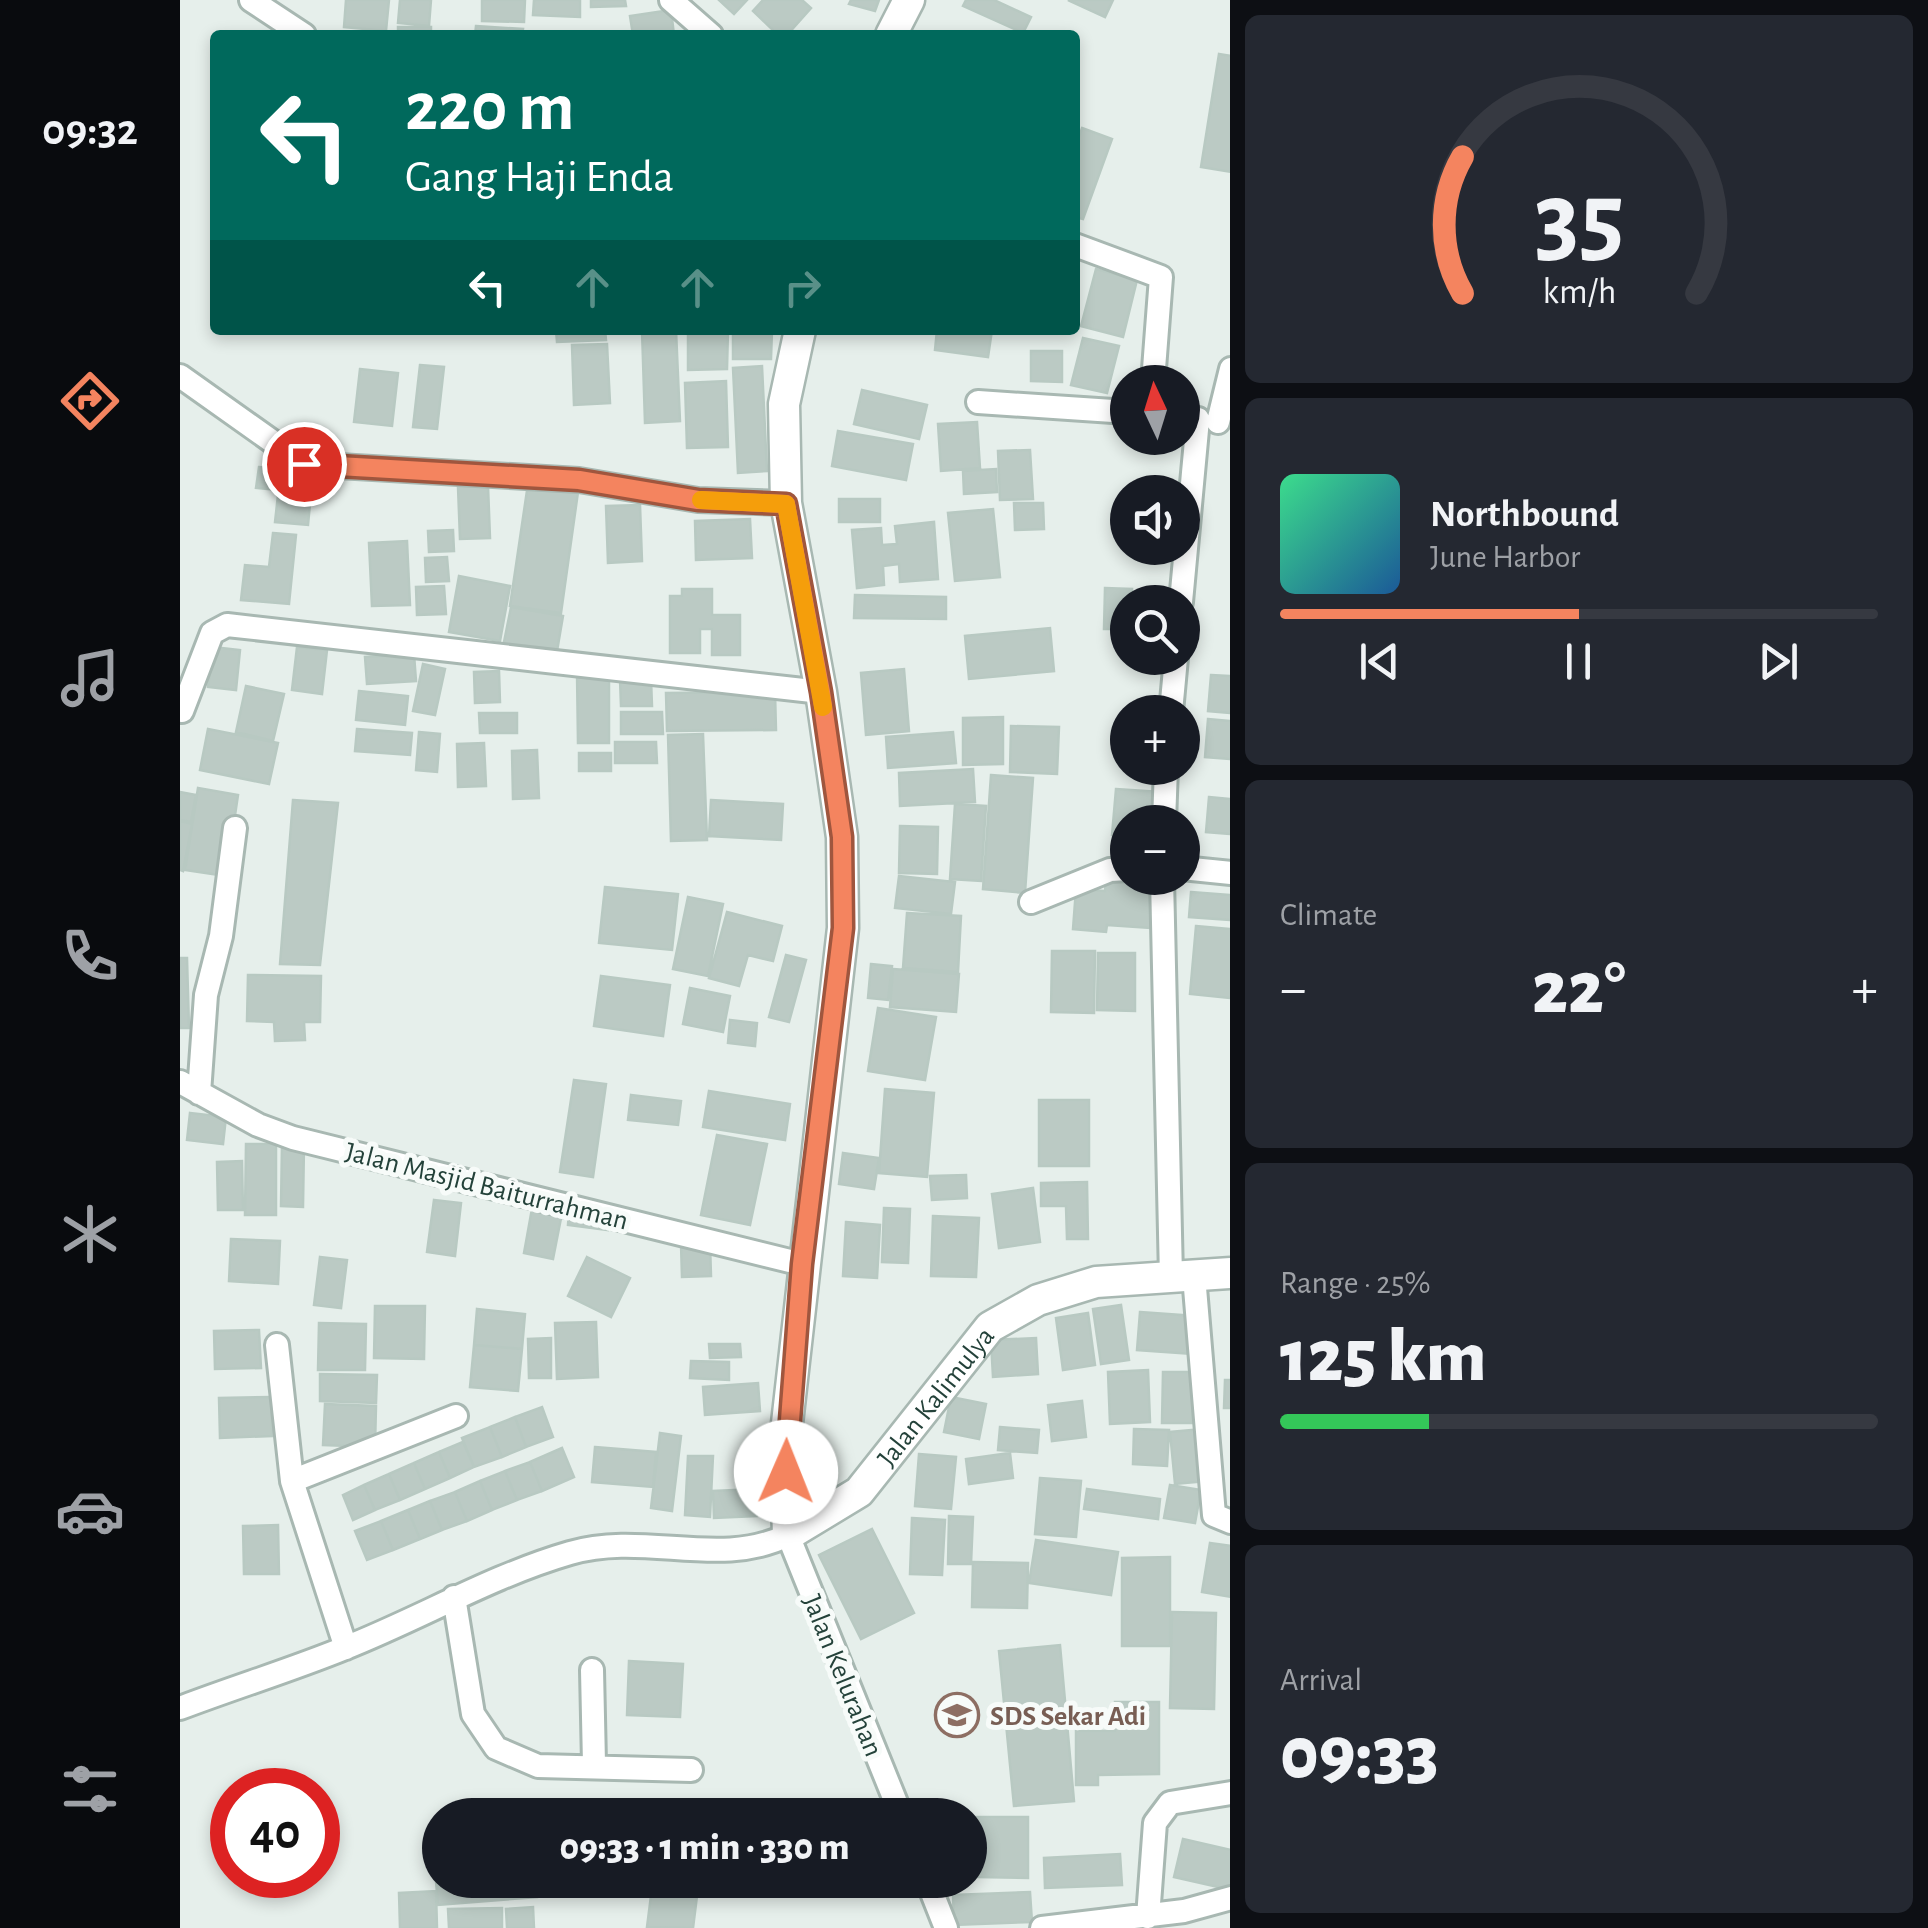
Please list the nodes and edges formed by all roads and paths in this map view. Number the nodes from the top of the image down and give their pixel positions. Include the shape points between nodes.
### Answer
1 (251, 0) edge
2 (671, 0) edge
3 (909, 0) edge
4 (296, 30) edge
5 (705, 30) edge
6 (894, 30) edge
7 (1080, 247) edge
8 (799, 335) edge
9 (1154, 365) edge
10 (1230, 369) edge
11 (180, 376) edge
12 (978, 402) dead end
13 (1110, 411) edge
14 (1207, 421) edge
15 (786, 504) junction
16 (1183, 585) edge
17 (821, 692) junction
18 (182, 711) dead end
19 (235, 828) dead end
20 (1110, 870) edge
21 (1200, 870) edge
22 (1230, 873) edge
23 (1163, 895) edge
24 (1030, 902) dead end
25 (190, 1088) edge
26 (802, 1264) junction
27 (1230, 1273) edge
28 (1183, 1277) junction
29 (278, 1345) dead end
30 (456, 1416) dead end
31 (292, 1481) junction
32 (1230, 1522) edge
33 (788, 1535) junction
34 (454, 1596) junction
35 (346, 1648) junction
36 (592, 1670) dead end
37 (180, 1708) edge
38 (594, 1764) junction
39 (691, 1770) dead end
40 (1230, 1792) edge
41 (894, 1798) edge
42 (934, 1898) edge
43 (1230, 1898) edge
44 (1155, 1920) edge
45 (946, 1928) edge
46 (1042, 1928) edge

1 - 4 street
2 - 5 street
3 - 6 street
7 - 9 street via 1161,277
8 - 15 street via 784,404
10 - 14 street
11 - 15 street via 304,464 579,480 698,500
12 - 13 street
14 - 16 street
15 - 17 street
17 - 18 street via 227,626 212,634
17 - 26 street via 842,837 843,928
19 - 25 street
20 - 24 street
21 - 22 street
23 - 28 street
25 - 26 street, Jalan Masjid Baiturrahman via 293,1138
26 - 33 street via 785,1441
27 - 28 street, Jalan Kalimulya
28 - 32 street via 1214,1515
28 - 33 street, Jalan Kalimulya via 1096,1282 1038,1300 990,1327 859,1492
29 - 31 street
30 - 31 street
31 - 35 street
33 - 34 street via 759,1550 606,1546
33 - 41 street, Jalan Kelurahan
34 - 35 street
34 - 38 street via 473,1714 485,1736 522,1762
35 - 37 street
36 - 38 street
38 - 39 street
40 - 44 street via 1170,1803 1154,1823
42 - 45 street
43 - 44 street
44 - 46 street

